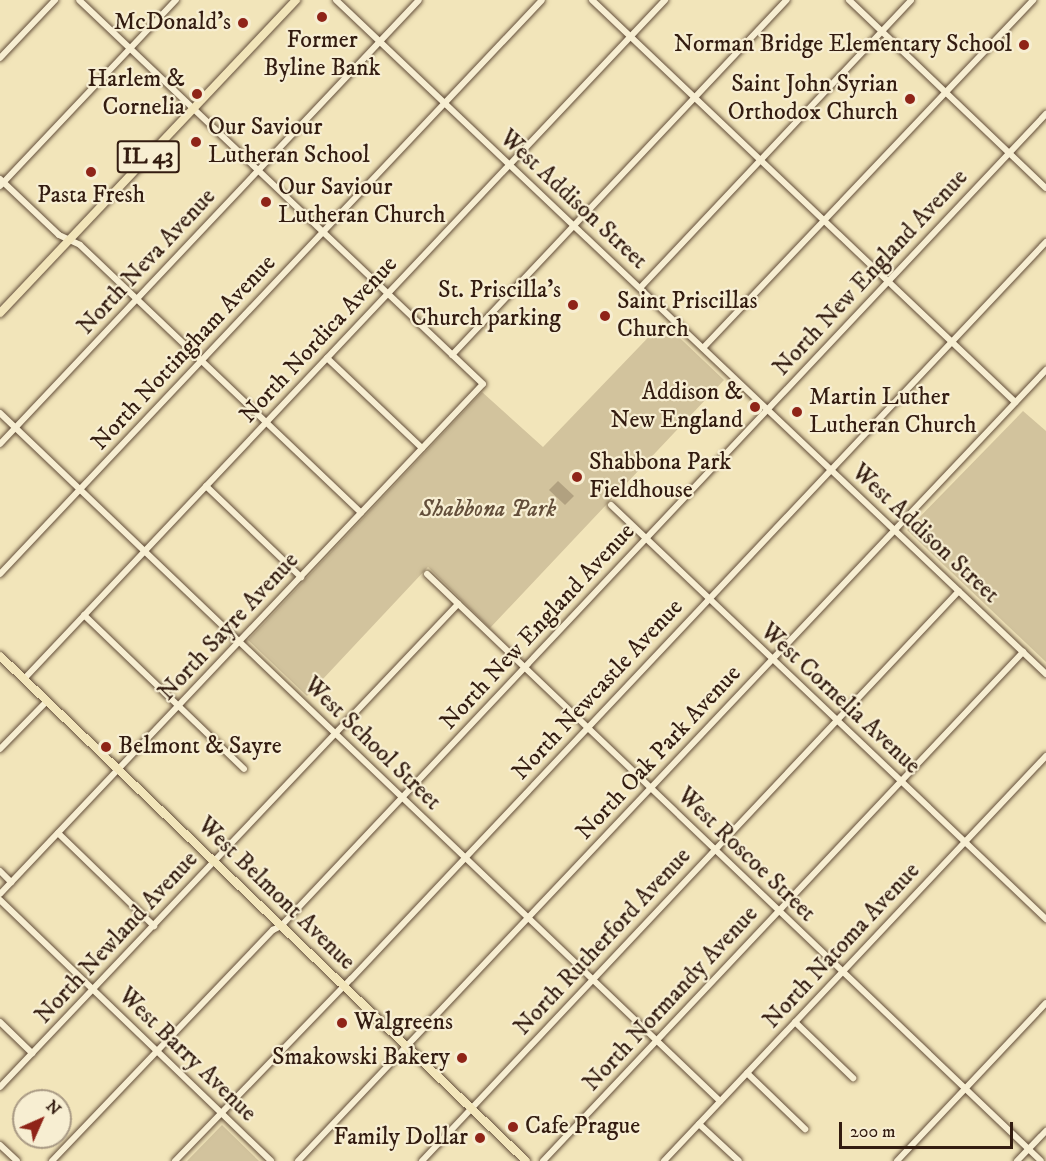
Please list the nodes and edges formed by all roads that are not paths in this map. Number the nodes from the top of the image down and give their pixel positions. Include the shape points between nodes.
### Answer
1 (55, 0) edge
2 (79, 0) edge
3 (176, 0) edge
4 (296, 0) edge
5 (336, 0) edge
6 (419, 0) edge
7 (542, 0) edge
8 (592, 0) edge
9 (664, 0) edge
10 (787, 0) edge
11 (849, 0) edge
12 (911, 0) edge
13 (1032, 0) edge
14 (882, 32) junction
15 (630, 36) junction
16 (379, 42) junction
17 (130, 48) junction
18 (0, 58) edge
19 (945, 92) junction
20 (695, 98) junction
21 (445, 104) junction
22 (194, 109) junction
23 (1046, 114) edge
24 (1009, 153) junction
25 (761, 160) junction
26 (509, 165) junction
27 (258, 170) junction
28 (1, 182) edge
29 (1046, 188) edge
30 (824, 220) junction
31 (574, 226) junction
32 (323, 232) junction
33 (70, 240) junction
34 (1046, 242) edge
35 (888, 281) junction
36 (640, 288) junction
37 (388, 294) junction
38 (137, 299) junction
39 (0, 313) edge
40 (952, 342) junction
41 (703, 348) junction
42 (452, 355) junction
43 (327, 358) junction
44 (202, 360) junction
45 (1046, 370) edge
46 (1015, 402) junction
47 (768, 410) junction
48 (0, 412) edge
49 (266, 422) junction
50 (15, 427) junction
51 (0, 444) edge
52 (422, 448) junction
53 (831, 470) junction
54 (206, 486) junction
55 (80, 489) junction
56 (611, 504) dead end
57 (361, 513) junction
58 (895, 530) junction
59 (646, 538) junction
60 (144, 551) junction
61 (0, 574) edge
62 (427, 574) dead end
63 (301, 577) junction
64 (959, 591) junction
65 (709, 599) junction
66 (458, 604) junction
67 (84, 615) junction
68 (239, 642) junction
69 (1023, 652) junction
70 (0, 656) edge
71 (772, 660) junction
72 (524, 668) junction
73 (1046, 674) edge
74 (24, 679) junction
75 (47, 701) junction
76 (178, 706) junction
77 (837, 721) junction
78 (587, 728) junction
79 (335, 734) junction
80 (0, 749) edge
81 (1046, 756) edge
82 (244, 769) dead end
83 (118, 770) junction
84 (901, 781) junction
85 (650, 789) junction
86 (402, 797) junction
87 (58, 833) junction
88 (965, 842) junction
89 (714, 850) junction
90 (465, 858) junction
91 (214, 861) junction
92 (0, 871) edge
93 (11, 882) junction
94 (0, 894) edge
95 (0, 900) edge
96 (778, 911) junction
97 (528, 918) junction
98 (1046, 919) edge
99 (154, 926) junction
100 (281, 926) junction
101 (842, 972) junction
102 (593, 980) junction
103 (343, 986) junction
104 (93, 989) junction
105 (1046, 1003) edge
106 (0, 1022) edge
107 (795, 1022) junction
108 (657, 1041) junction
109 (407, 1047) junction
110 (158, 1051) junction
111 (32, 1053) junction
112 (747, 1073) junction
113 (853, 1078) dead end
114 (0, 1087) edge
115 (965, 1089) junction
116 (720, 1101) junction
117 (471, 1109) junction
118 (221, 1113) junction
119 (699, 1124) junction
120 (805, 1129) dead end
121 (1046, 1131) edge
122 (0, 1144) edge
123 (1029, 1149) junction
124 (17, 1161) edge
125 (52, 1161) edge
126 (175, 1161) edge
127 (271, 1161) edge
128 (298, 1161) edge
129 (422, 1161) edge
130 (526, 1161) edge
131 (543, 1161) edge
132 (664, 1161) edge
133 (738, 1161) edge
134 (897, 1161) edge
135 (1017, 1161) edge
136 (1041, 1161) edge

1 - 18 street
2 - 17 street
3 - 17 street
4 - 22 main road, IL 43
5 - 16 street, West Addison Street
6 - 16 street, North Neva Avenue
7 - 21 street, North Nottingham Avenue
8 - 15 street
9 - 15 street, North Nordica Avenue
10 - 20 street
11 - 14 street
12 - 14 street
13 - 19 street
14 - 19 street
14 - 25 street
15 - 20 street
15 - 26 street, North Nordica Avenue
16 - 21 street, West Addison Street
16 - 27 street, North Neva Avenue
17 - 22 street
17 - 28 street
19 - 24 street
19 - 30 street
20 - 25 street
20 - 31 street
21 - 26 street, West Addison Street
21 - 32 street, North Nottingham Avenue
22 - 27 street
22 - 33 main road, IL 43
23 - 24 street, North New England Avenue
24 - 29 street
24 - 35 street, North New England Avenue
25 - 30 street
25 - 36 street
26 - 31 street, West Addison Street
26 - 37 street, North Nordica Avenue
27 - 32 street
27 - 38 street, North Neva Avenue
28 - 33 street via 59,235
30 - 35 street
30 - 41 street
31 - 36 street, West Addison Street
31 - 42 street
32 - 37 street
32 - 44 street, North Nottingham Avenue
33 - 38 street
33 - 39 main road, IL 43
34 - 40 street, North Newcastle Avenue
35 - 40 street
35 - 47 street, North New England Avenue
36 - 41 street, West Addison Street
37 - 42 street
37 - 43 street, North Nordica Avenue
38 - 44 street
38 - 50 street, North Neva Avenue
40 - 46 street
40 - 53 street, North Newcastle Avenue
41 - 47 street, West Addison Street
42 - 52 street, North Sayre Avenue via 483,384
43 - 49 street, North Nordica Avenue
43 - 52 street
44 - 49 street
44 - 55 street, North Nottingham Avenue
45 - 46 street, North Oak Park Avenue
46 - 58 street, North Oak Park Avenue
47 - 53 street, West Addison Street
47 - 59 street, North New England Avenue
48 - 50 street, West School Street
49 - 54 street, North Nordica Avenue
49 - 57 street
50 - 51 street, North Neva Avenue
50 - 55 street, West School Street
52 - 57 street, North Sayre Avenue
53 - 58 street, West Addison Street
53 - 65 street, North Newcastle Avenue
54 - 60 street, North Nordica Avenue
54 - 63 street
55 - 60 street, West School Street
55 - 61 street, North Nottingham Avenue
56 - 59 street, West Cornelia Avenue
57 - 63 street, North Sayre Avenue
58 - 64 street, West Addison Street
58 - 71 street, North Oak Park Avenue
59 - 65 street, West Cornelia Avenue
59 - 72 street, North New England Avenue
60 - 67 street, North Nordica Avenue
60 - 68 street, West School Street
62 - 66 street, West Roscoe Street
63 - 68 street, North Sayre Avenue
64 - 69 street, West Addison Street
64 - 77 street, North Rutherford Avenue
65 - 71 street, West Cornelia Avenue
65 - 78 street, North Newcastle Avenue
66 - 72 street, West Roscoe Street
66 - 79 street, North Newland Avenue
67 - 74 street, North Nordica Avenue
67 - 76 street
68 - 76 street, North Sayre Avenue
68 - 79 street, West School Street
69 - 73 street, West Addison Street
69 - 84 street, North Normandy Avenue
70 - 74 main road, West Belmont Avenue
71 - 77 street, West Cornelia Avenue
71 - 85 street, North Oak Park Avenue
72 - 78 street, West Roscoe Street
72 - 86 street, North New England Avenue
74 - 75 main road, West Belmont Avenue
75 - 80 street
75 - 83 main road, West Belmont Avenue
76 - 82 street
76 - 83 street, North Sayre Avenue
77 - 84 street, West Cornelia Avenue
77 - 89 street, North Rutherford Avenue
78 - 85 street, West Roscoe Street
78 - 90 street, North Newcastle Avenue
79 - 86 street, West School Street
79 - 91 street, North Newland Avenue
81 - 88 street, North Natoma Avenue
83 - 87 street, North Sayre Avenue
83 - 91 main road, West Belmont Avenue
84 - 88 street, West Cornelia Avenue
84 - 96 street, North Normandy Avenue
85 - 89 street, West Roscoe Street
85 - 97 street, North Oak Park Avenue
86 - 90 street, West School Street
86 - 100 street, North New England Avenue
87 - 93 street, North Sayre Avenue
87 - 99 street
88 - 98 street, West Cornelia Avenue
88 - 101 street, North Natoma Avenue
89 - 96 street, West Roscoe Street
89 - 102 street, North Rutherford Avenue
90 - 97 street, West School Street
90 - 103 street, North Newcastle Avenue
91 - 99 street, North Newland Avenue
91 - 100 main road, West Belmont Avenue
92 - 93 street
93 - 94 street, North Sayre Avenue
95 - 104 street, West Barry Avenue
96 - 101 street, West Roscoe Street
96 - 108 street, North Normandy Avenue
97 - 102 street, West School Street
97 - 109 street, North Oak Park Avenue
99 - 104 street, North Newland Avenue
100 - 103 main road, West Belmont Avenue
100 - 110 street, North New England Avenue
101 - 107 street, North Natoma Avenue
101 - 115 street, West Roscoe Street
102 - 108 street, West School Street
102 - 117 street, North Rutherford Avenue
103 - 109 main road, West Belmont Avenue
103 - 118 street, North Newcastle Avenue
104 - 110 street, West Barry Avenue
104 - 111 street, North Newland Avenue
105 - 115 street
106 - 111 street
107 - 112 street, North Natoma Avenue
107 - 113 street
108 - 116 street, West School Street
108 - 131 street, North Normandy Avenue
109 - 117 main road, West Belmont Avenue
109 - 128 street, North Oak Park Avenue
110 - 118 street, West Barry Avenue
110 - 125 street, North New England Avenue
111 - 114 street, North Newland Avenue
112 - 116 street, North Natoma Avenue
112 - 120 street
115 - 123 street, West Roscoe Street
115 - 134 street
116 - 119 street, North Natoma Avenue
117 - 129 street, North Rutherford Avenue
117 - 130 main road, West Belmont Avenue
118 - 126 street, North Newcastle Avenue
118 - 127 street, West Barry Avenue
119 - 132 street, North Natoma Avenue
119 - 133 street
121 - 123 street
122 - 124 street
123 - 135 street
123 - 136 street, West Roscoe Street

